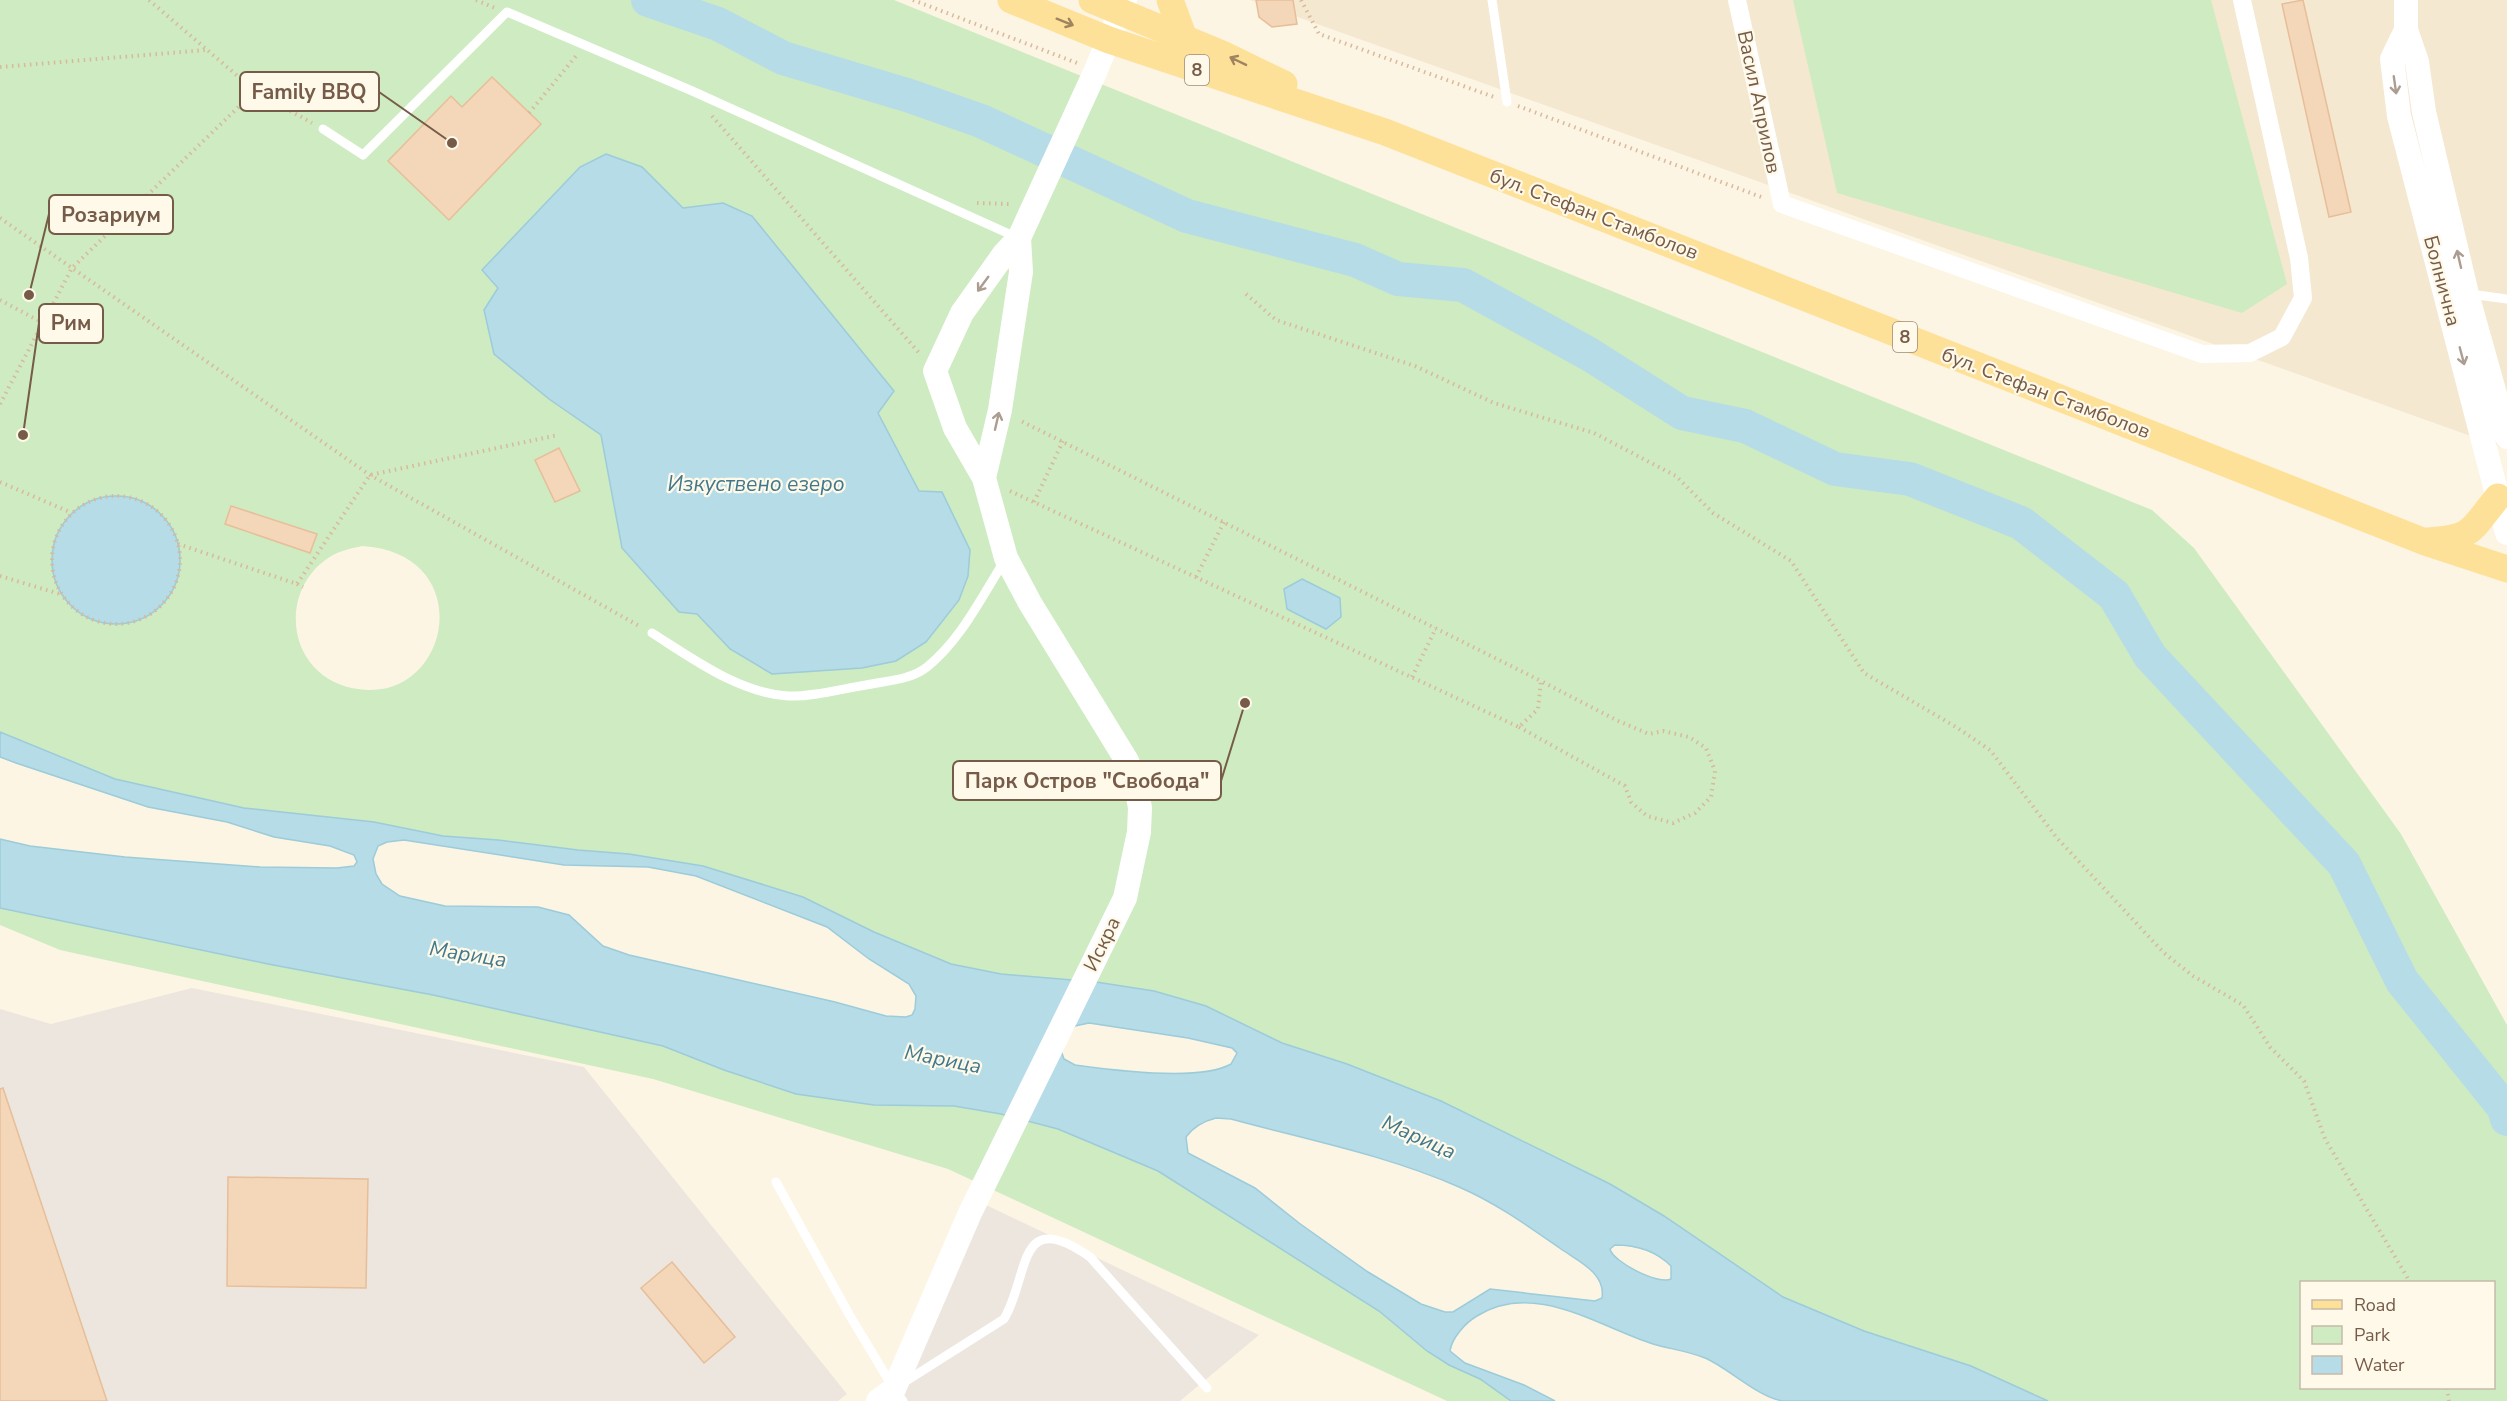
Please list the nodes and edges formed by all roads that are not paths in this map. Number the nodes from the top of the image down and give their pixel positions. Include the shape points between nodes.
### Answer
1 (1011, 0) edge
2 (1092, 0) edge
3 (1170, 0) edge
4 (1492, 0) edge
5 (1737, 0) edge
6 (2242, 0) edge
7 (2406, 0) edge
8 (1123, 6) edge
9 (2406, 30) junction
10 (1184, 38) junction
11 (1109, 40) junction
12 (1507, 102) road end
13 (323, 129) road end
14 (1385, 132) junction
15 (1019, 238) junction
16 (2467, 294) junction
17 (2507, 299) edge
18 (2507, 437) edge
19 (984, 478) junction
20 (2498, 497) junction
21 (2507, 533) edge
22 (2425, 542) junction
23 (1006, 558) junction
24 (2507, 569) edge
25 (652, 633) road end
26 (776, 1182) dead end
27 (1207, 1388) dead end
28 (892, 1397) edge

1 -> 11 main road, бул. Стефан Стамболов / 8
2 - 8 main road, бул. Стефан Стамболов / 8
3 - 10 main road
4 - 12 lane
5 - 6 street, Васил Априлов via 1782,204 2202,354 2250,353 2282,337 2303,298 2299,258
7 - 9 street, Болнична
8 - 10 main road, бул. Стефан Стамболов / 8
8 - 11 street
16 -> 9 street, Болнична via 2424,112 2417,62
9 -> 20 street, Болнична via 2392,59 2400,116
14 -> 10 main road, бул. Стефан Стамболов / 8
11 - 14 main road, бул. Стефан Стамболов / 8
11 - 15 street
13 - 15 lane via 363,156 507,12
14 - 22 main road, бул. Стефан Стамболов / 8
19 -> 15 street via 1000,410 1022,272
15 -> 19 street via 962,313 935,371 955,428
16 - 17 lane
16 - 18 street, Болнична
19 - 23 street, Искра
20 - 21 street, Болнична
20 - 22 main road via 2470,532 2456,539
22 - 24 main road, бул. Стефан Стамболов / 8
23 - 25 lane via 943,652 925,669 903,678 789,696 756,690 706,667
23 - 28 street, Искра via 1127,761 1140,808 1138,832 1125,898 970,1213
26 - 28 lane
27 - 28 lane via 1090,1257 1071,1244 1050,1237 1035,1244 1025,1259 1004,1319

